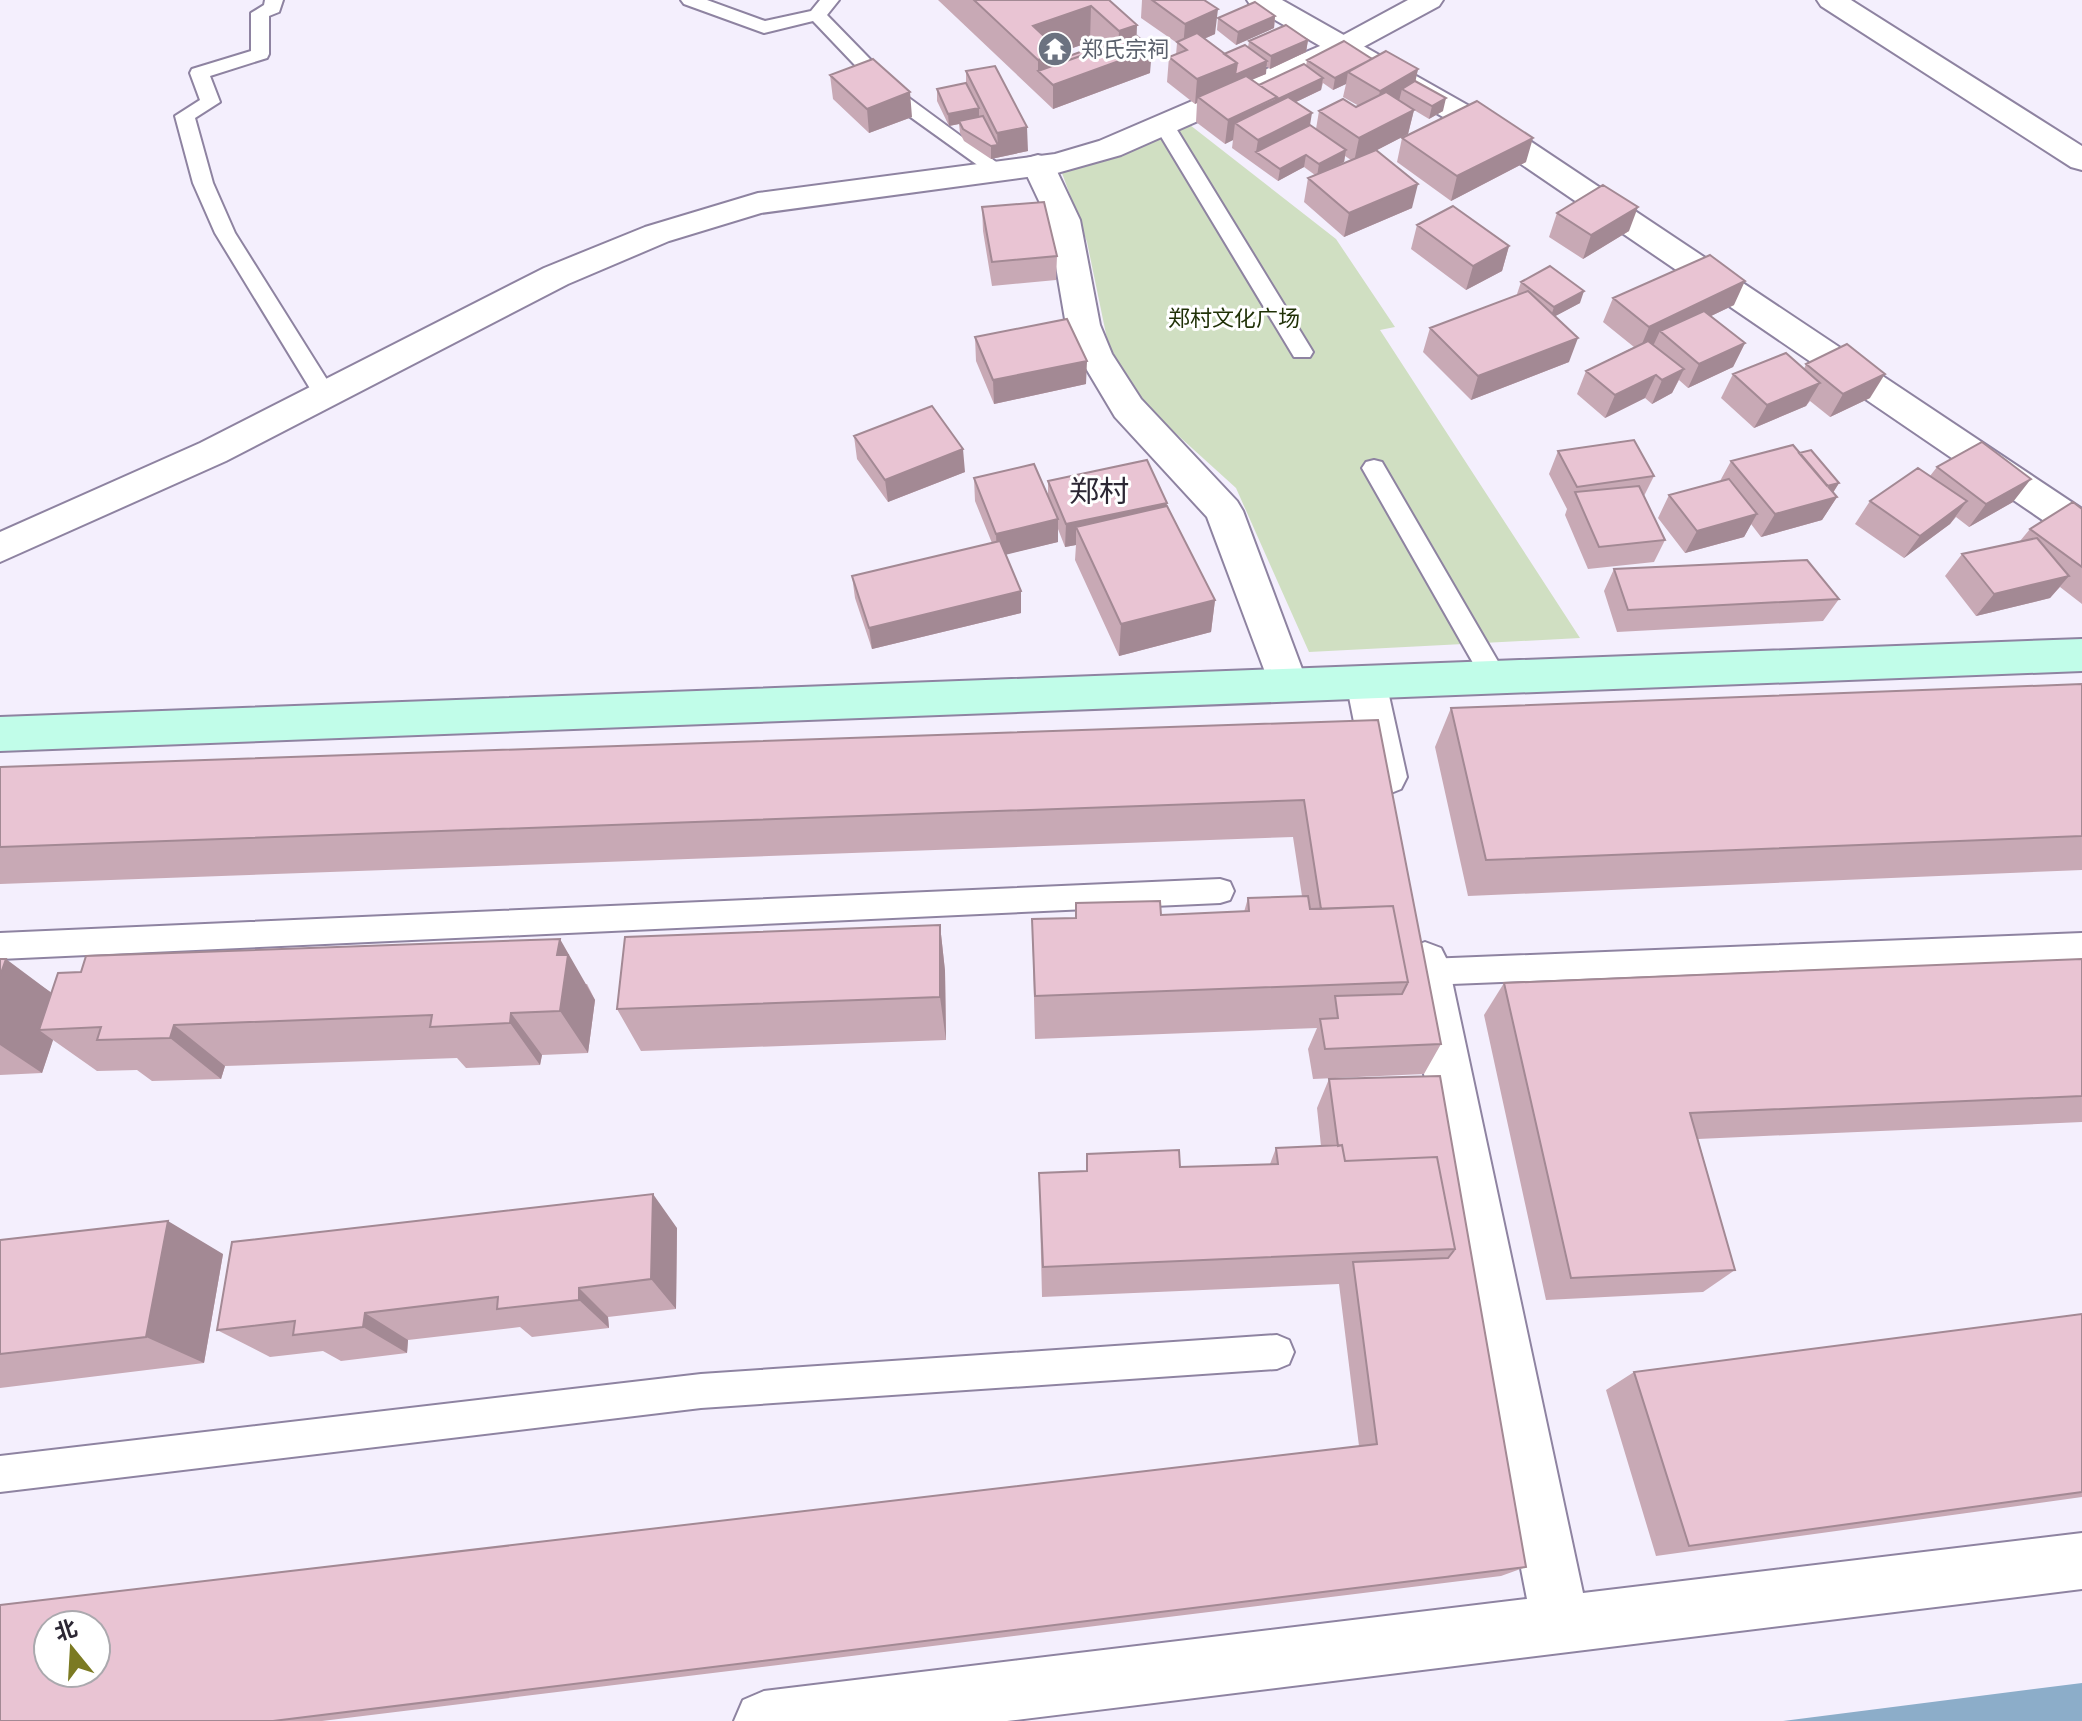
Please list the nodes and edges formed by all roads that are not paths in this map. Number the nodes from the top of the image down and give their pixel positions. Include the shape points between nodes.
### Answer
1 (274, 0) edge
2 (690, 0) edge
3 (1261, 0) edge
4 (1429, 0) edge
5 (1831, 0) edge
6 (823, 8) edge
7 (1344, 46) junction
8 (1164, 125) junction
9 (2082, 160) edge
10 (1038, 165) junction
11 (997, 170) junction
12 (1302, 352) dead end
13 (325, 394) junction
14 (1374, 468) dead end
15 (2082, 528) edge
16 (0, 548) edge
17 (2082, 655) edge
18 (1494, 677) junction
19 (1366, 682) junction
20 (1288, 685) junction
21 (0, 734) edge
22 (1395, 819) edge
23 (1220, 891) dead end
24 (0, 946) edge
25 (2082, 946) edge
26 (1422, 949) joint
27 (1277, 1352) dead end
28 (0, 1474) edge
29 (2082, 1561) edge
30 (1561, 1625) junction
31 (764, 1721) edge

1 - 13 lane via 273,8 260,13 260,54 199,73 210,102 185,116 203,183 225,233
2 - 6 lane via 764,27
3 - 7 street
4 - 7 street
5 - 9 street
6 - 11 lane via 898,99
7 - 8 street
7 - 15 street via 1513,144
8 - 10 street via 1110,148
8 - 12 lane
10 - 11 street
10 - 20 street via 1064,220 1083,325 1095,355 1128,408 1224,511
11 - 13 street via 758,203 685,224 556,276
13 - 16 street via 213,452
14 - 18 lane
17 - 18 main road
18 - 19 main road
19 - 20 main road
19 - 22 street
20 - 21 main road
23 - 24 lane
25 - 26 lane
26 - 30 street
27 - 28 lane via 701,1391
29 - 30 street
30 - 31 street

